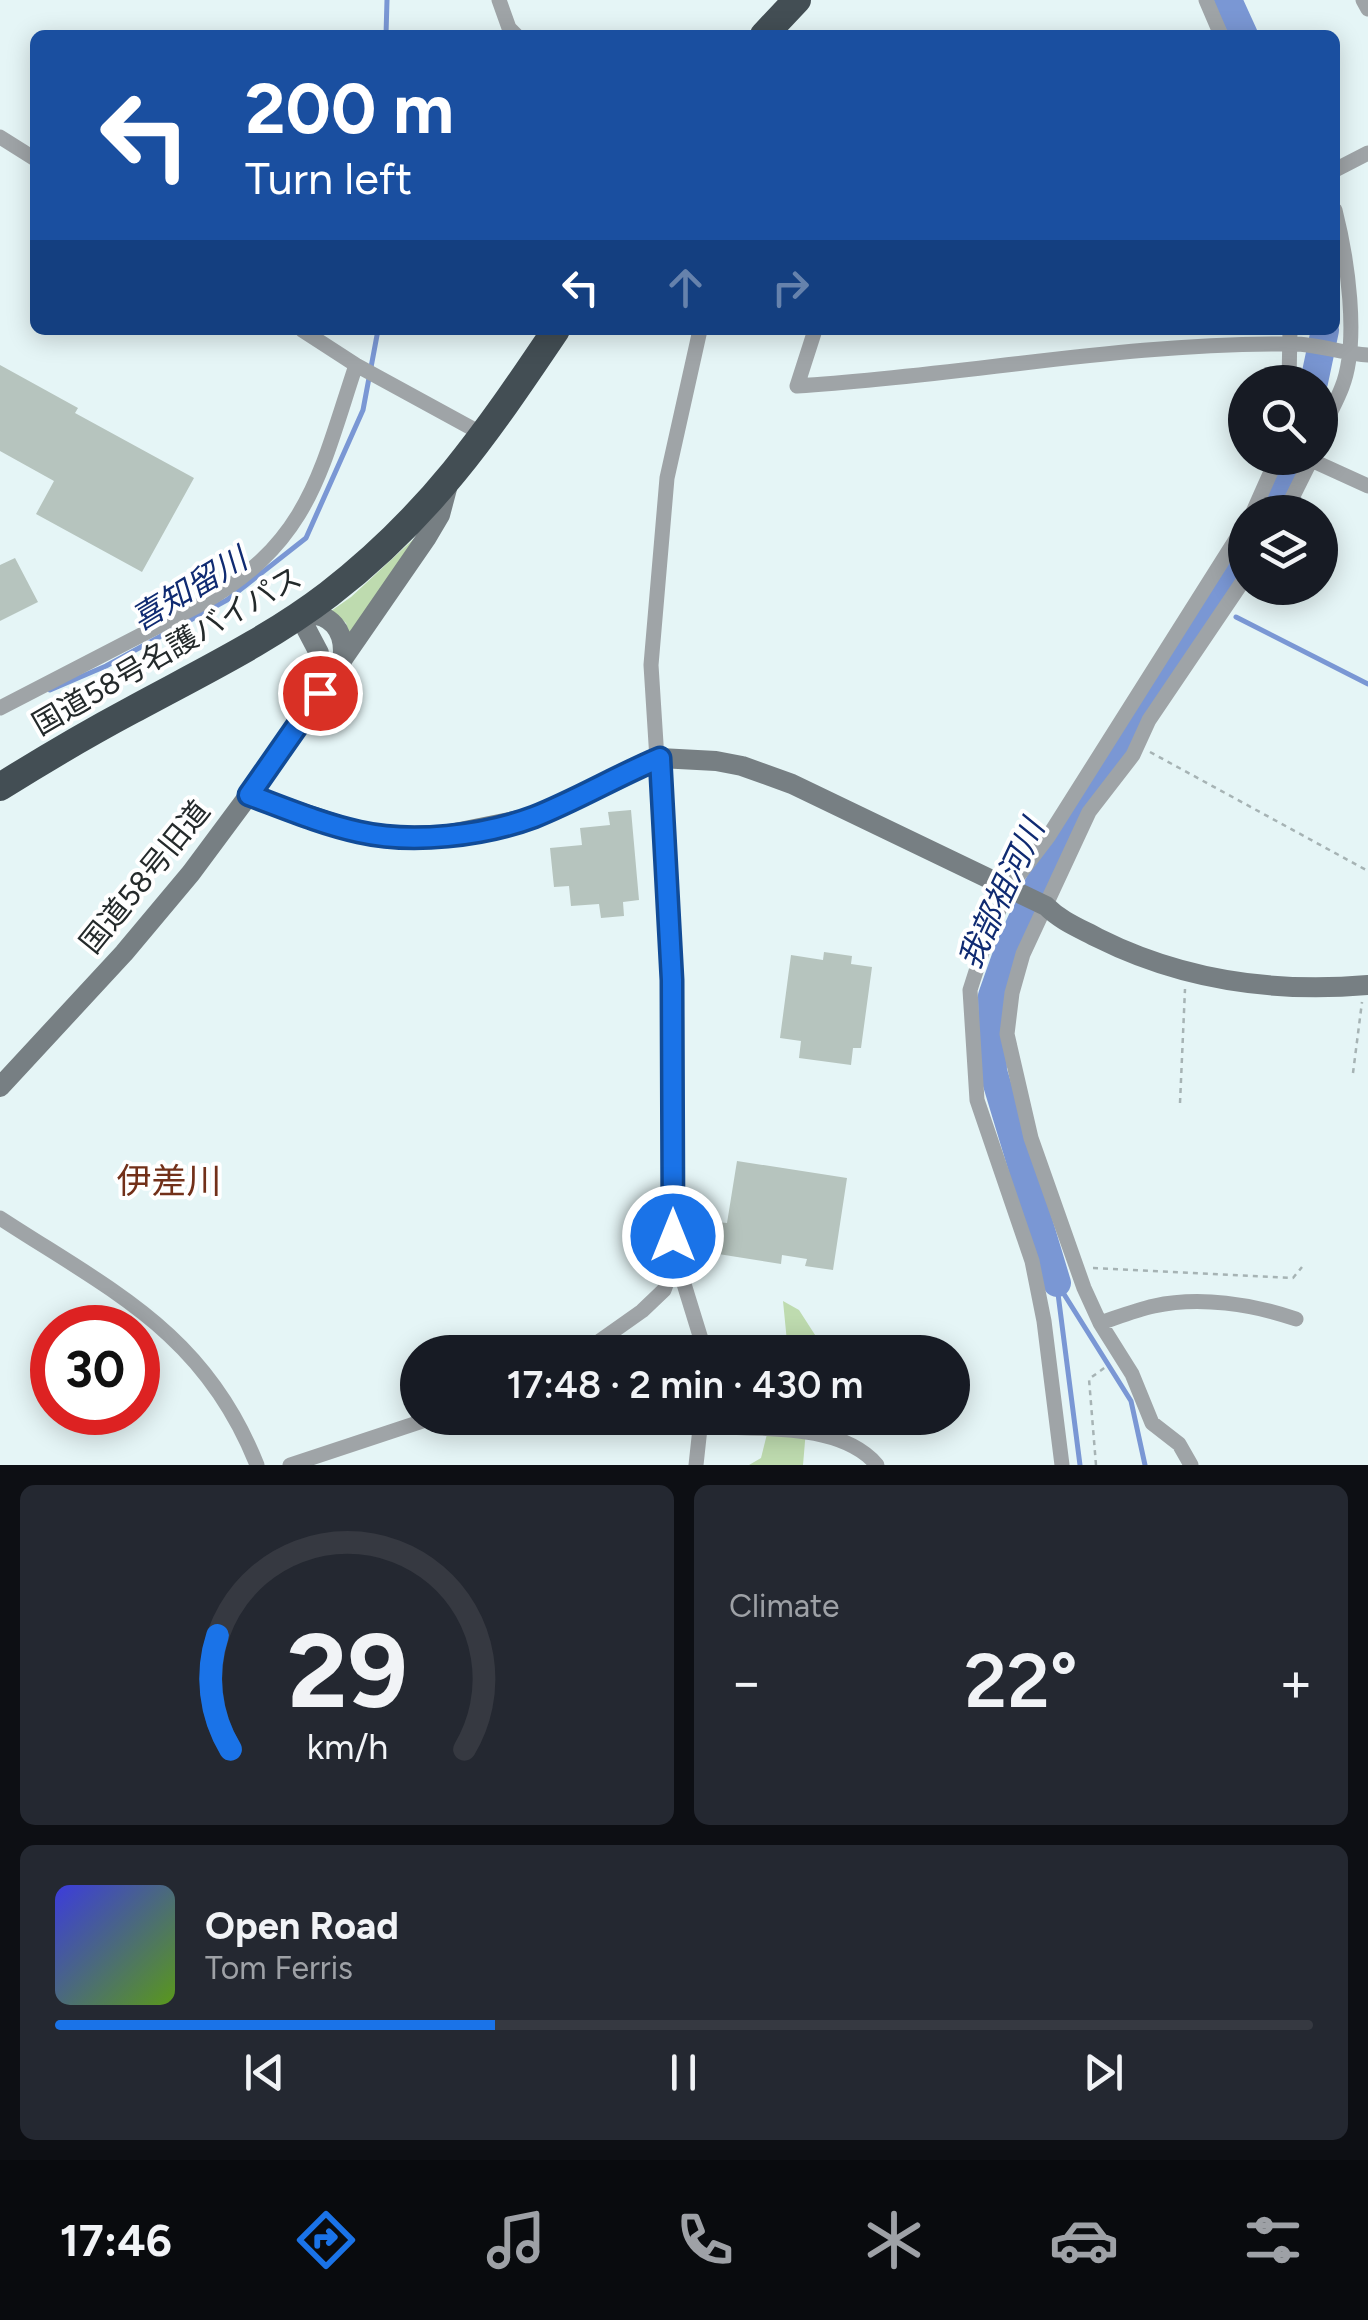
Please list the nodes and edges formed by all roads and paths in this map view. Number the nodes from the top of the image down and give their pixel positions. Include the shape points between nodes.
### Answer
1 (499, 0) edge
2 (797, 0) edge
3 (1206, 0) edge
4 (1364, 0) edge
5 (1368, 8) edge
6 (511, 30) edge
7 (769, 30) edge
8 (1219, 30) edge
9 (0, 137) edge
10 (1368, 153) edge
11 (30, 156) edge
12 (1340, 167) edge
13 (1340, 228) edge
14 (310, 335) edge
15 (553, 335) edge
16 (699, 335) edge
17 (813, 335) edge
18 (1291, 339) edge
19 (1347, 350) junction
20 (1368, 355) edge
21 (1290, 365) edge
22 (359, 366) junction
23 (1338, 396) edge
24 (486, 436) junction
25 (1338, 472) edge
26 (450, 479) junction
27 (1368, 486) edge
28 (1228, 552) edge
29 (1228, 603) edge
30 (299, 615) junction
31 (342, 662) junction
32 (320, 693) junction
33 (0, 708) edge
34 (1137, 746) junction
35 (660, 758) junction
36 (0, 786) edge
37 (249, 795) junction
38 (1368, 871) edge
39 (1014, 890) junction
40 (1044, 905) junction
41 (1186, 972) junction
42 (1366, 985) edge
43 (1352, 1073) dead end
44 (0, 1086) edge
45 (1180, 1103) dead end
46 (0, 1218) edge
47 (676, 1258) junction
48 (1302, 1266) dead end
49 (1076, 1267) junction
50 (1296, 1319) dead end
51 (1100, 1323) junction
52 (608, 1335) edge
53 (700, 1335) edge
54 (1100, 1371) dead end
55 (400, 1429) edge
56 (699, 1435) edge
57 (816, 1435) edge
58 (257, 1465) edge
59 (290, 1465) edge
60 (696, 1465) edge
61 (877, 1465) edge
62 (1062, 1465) edge
63 (1096, 1465) edge
64 (1190, 1465) edge

1 - 6 street
2 - 7 highway
3 - 8 street
4 - 5 street
9 - 11 street
10 - 12 street
13 - 19 street
14 - 22 street
15 - 24 highway, 国道58号名護バイパス
16 - 35 street via 667,478 656,595 652,665
17 - 18 street via 797,386
18 - 19 street
18 - 21 street
19 - 20 street
19 - 23 street
22 - 24 street
22 - 33 street via 304,508 272,553 203,603
24 - 26 highway, 国道58号名護バイパス
25 - 27 street
26 - 30 highway, 国道58号名護バイパス via 369,561
26 - 31 street, 国道58号旧道 via 428,537
28 - 39 street
29 - 34 street
30 - 31 street via 334,622 343,638
30 - 32 street via 319,652
30 - 36 highway, 国道58号名護バイパス
31 - 32 street, 国道58号旧道
32 - 37 street, 国道58号旧道
34 - 38 path
34 - 40 street via 1089,812
35 - 37 street via 534,817 445,835 360,832
35 - 39 street via 729,764 792,784
35 - 47 street
37 - 44 street, 国道58号旧道 via 145,929
39 - 40 street
39 - 62 street via 986,938 970,990 971,1038 977,1100 1032,1261
40 - 41 street via 1121,950
40 - 49 street via 1023,954 1007,1034 1031,1138
41 - 42 street via 1317,989
41 - 45 path
42 - 43 path
46 - 58 street via 142,1310 184,1347 224,1396
47 - 52 street via 664,1290
47 - 53 street
48 - 49 path via 1293,1278
49 - 51 street
50 - 51 street via 1210,1302 1156,1306
51 - 64 street via 1152,1423 1179,1444
54 - 63 path via 1089,1380
55 - 59 street
56 - 60 street
57 - 61 street via 843,1438

